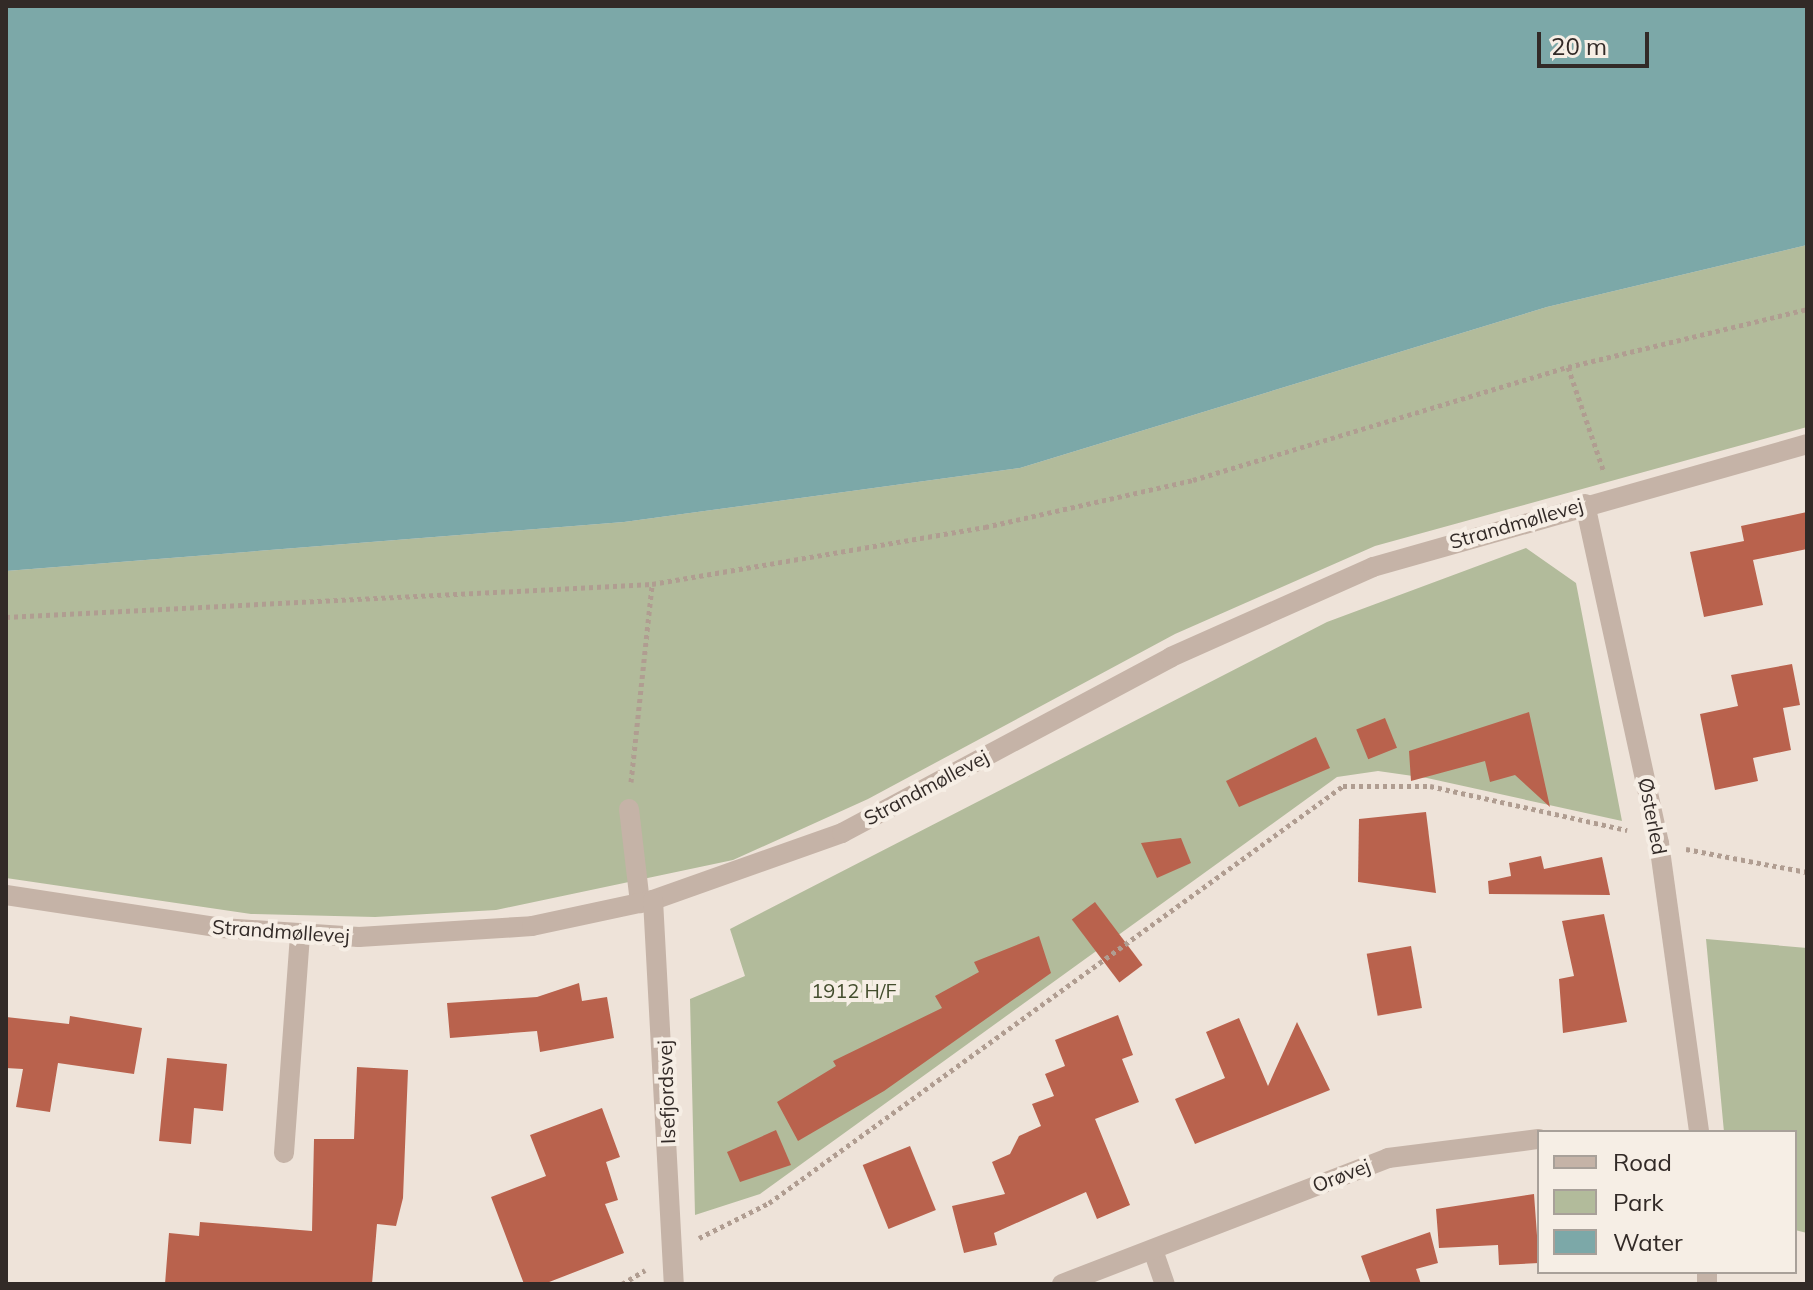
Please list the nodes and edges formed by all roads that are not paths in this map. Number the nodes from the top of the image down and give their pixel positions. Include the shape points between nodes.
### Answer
1 (1807, 444) edge
2 (1585, 504) junction
3 (629, 809) road end
4 (6, 895) edge
5 (646, 902) junction
6 (300, 935) junction
7 (1699, 1130) edge
8 (1537, 1139) edge
9 (284, 1153) dead end
10 (1153, 1250) junction
11 (674, 1284) edge
12 (1062, 1284) edge
13 (1165, 1284) edge

1 - 2 street, Strandmøllevej
2 - 5 street, Strandmøllevej via 1435,546 1273,609 842,833
2 - 7 street, Østerled via 1659,843
3 - 5 street, Isefjordsvej
4 - 6 street, Strandmøllevej
5 - 6 street, Strandmøllevej via 532,926
5 - 11 street, Isefjordsvej
6 - 9 street
8 - 10 street, Orøvej via 1388,1158
10 - 12 street, Orøvej
10 - 13 street

